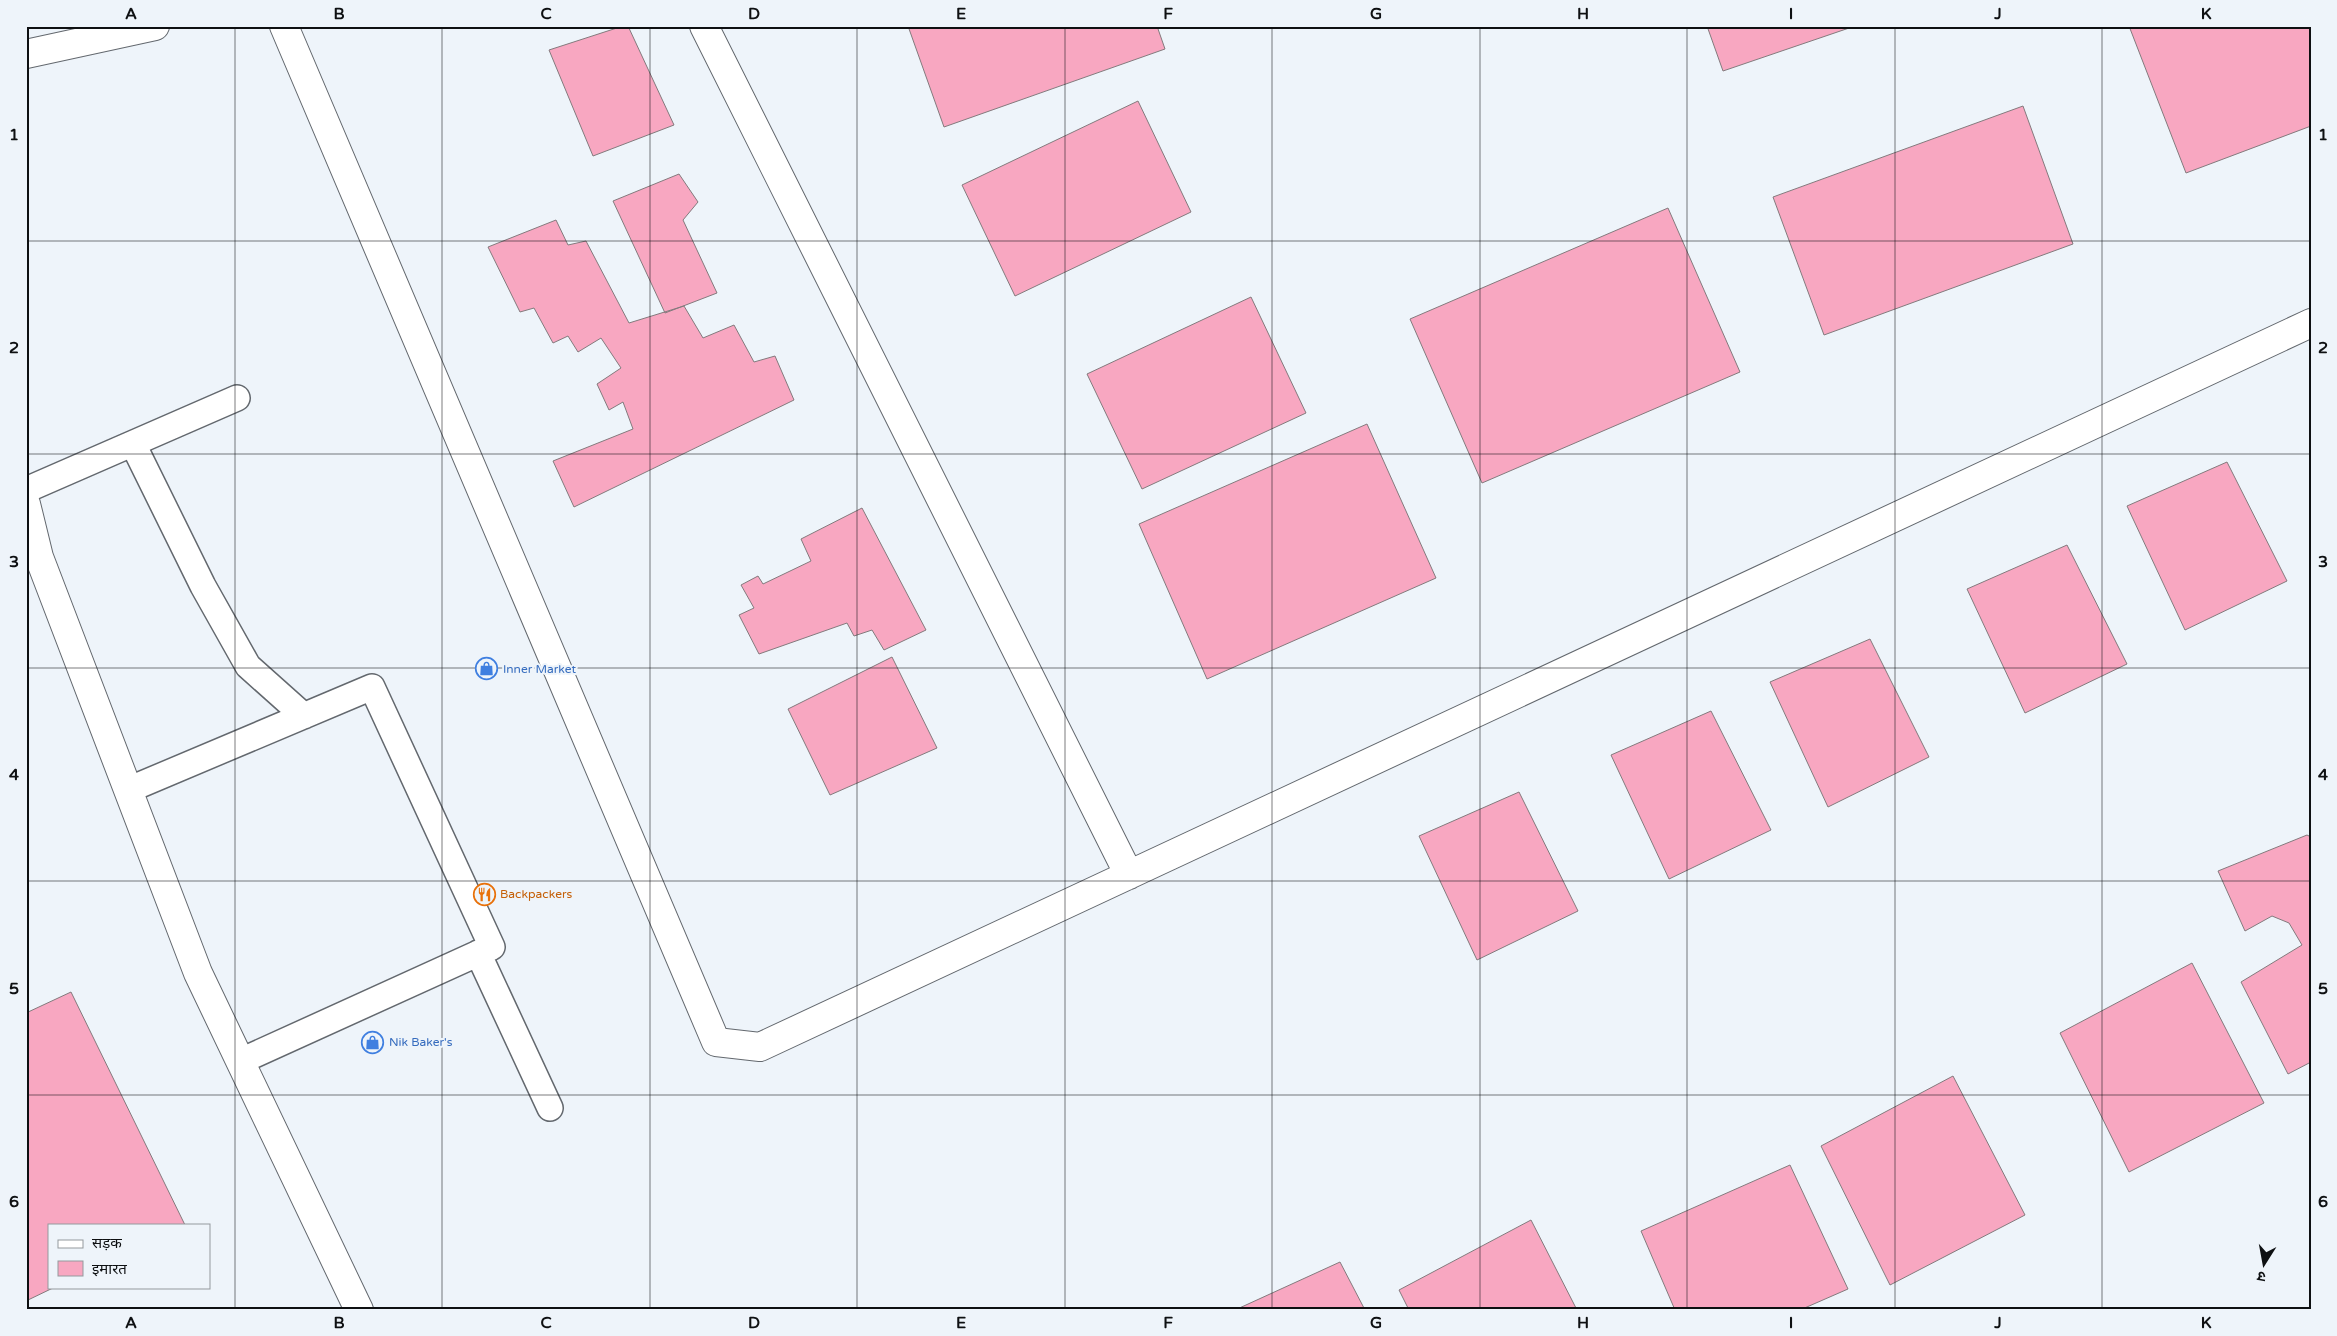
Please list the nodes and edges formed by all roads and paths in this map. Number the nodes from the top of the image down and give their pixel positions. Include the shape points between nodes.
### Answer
1 (155, 26) edge
2 (284, 26) edge
3 (704, 26) edge
4 (26, 54) edge
5 (2311, 323) edge
6 (237, 398) dead end
7 (133, 444) junction
8 (26, 490) edge
9 (26, 504) edge
10 (304, 716) junction
11 (128, 790) junction
12 (1130, 875) junction
13 (478, 953) junction
14 (241, 1062) junction
15 (550, 1108) dead end
16 (359, 1310) edge

1 - 4 street
2 - 12 street via 716,1042 760,1047
3 - 12 street
5 - 12 street
6 - 7 lane
7 - 8 lane
7 - 10 lane via 203,586 248,666
9 - 11 street via 39,557
10 - 11 lane
10 - 13 lane via 372,687 492,947
11 - 14 street via 198,973
13 - 14 lane
13 - 15 lane
14 - 16 street

